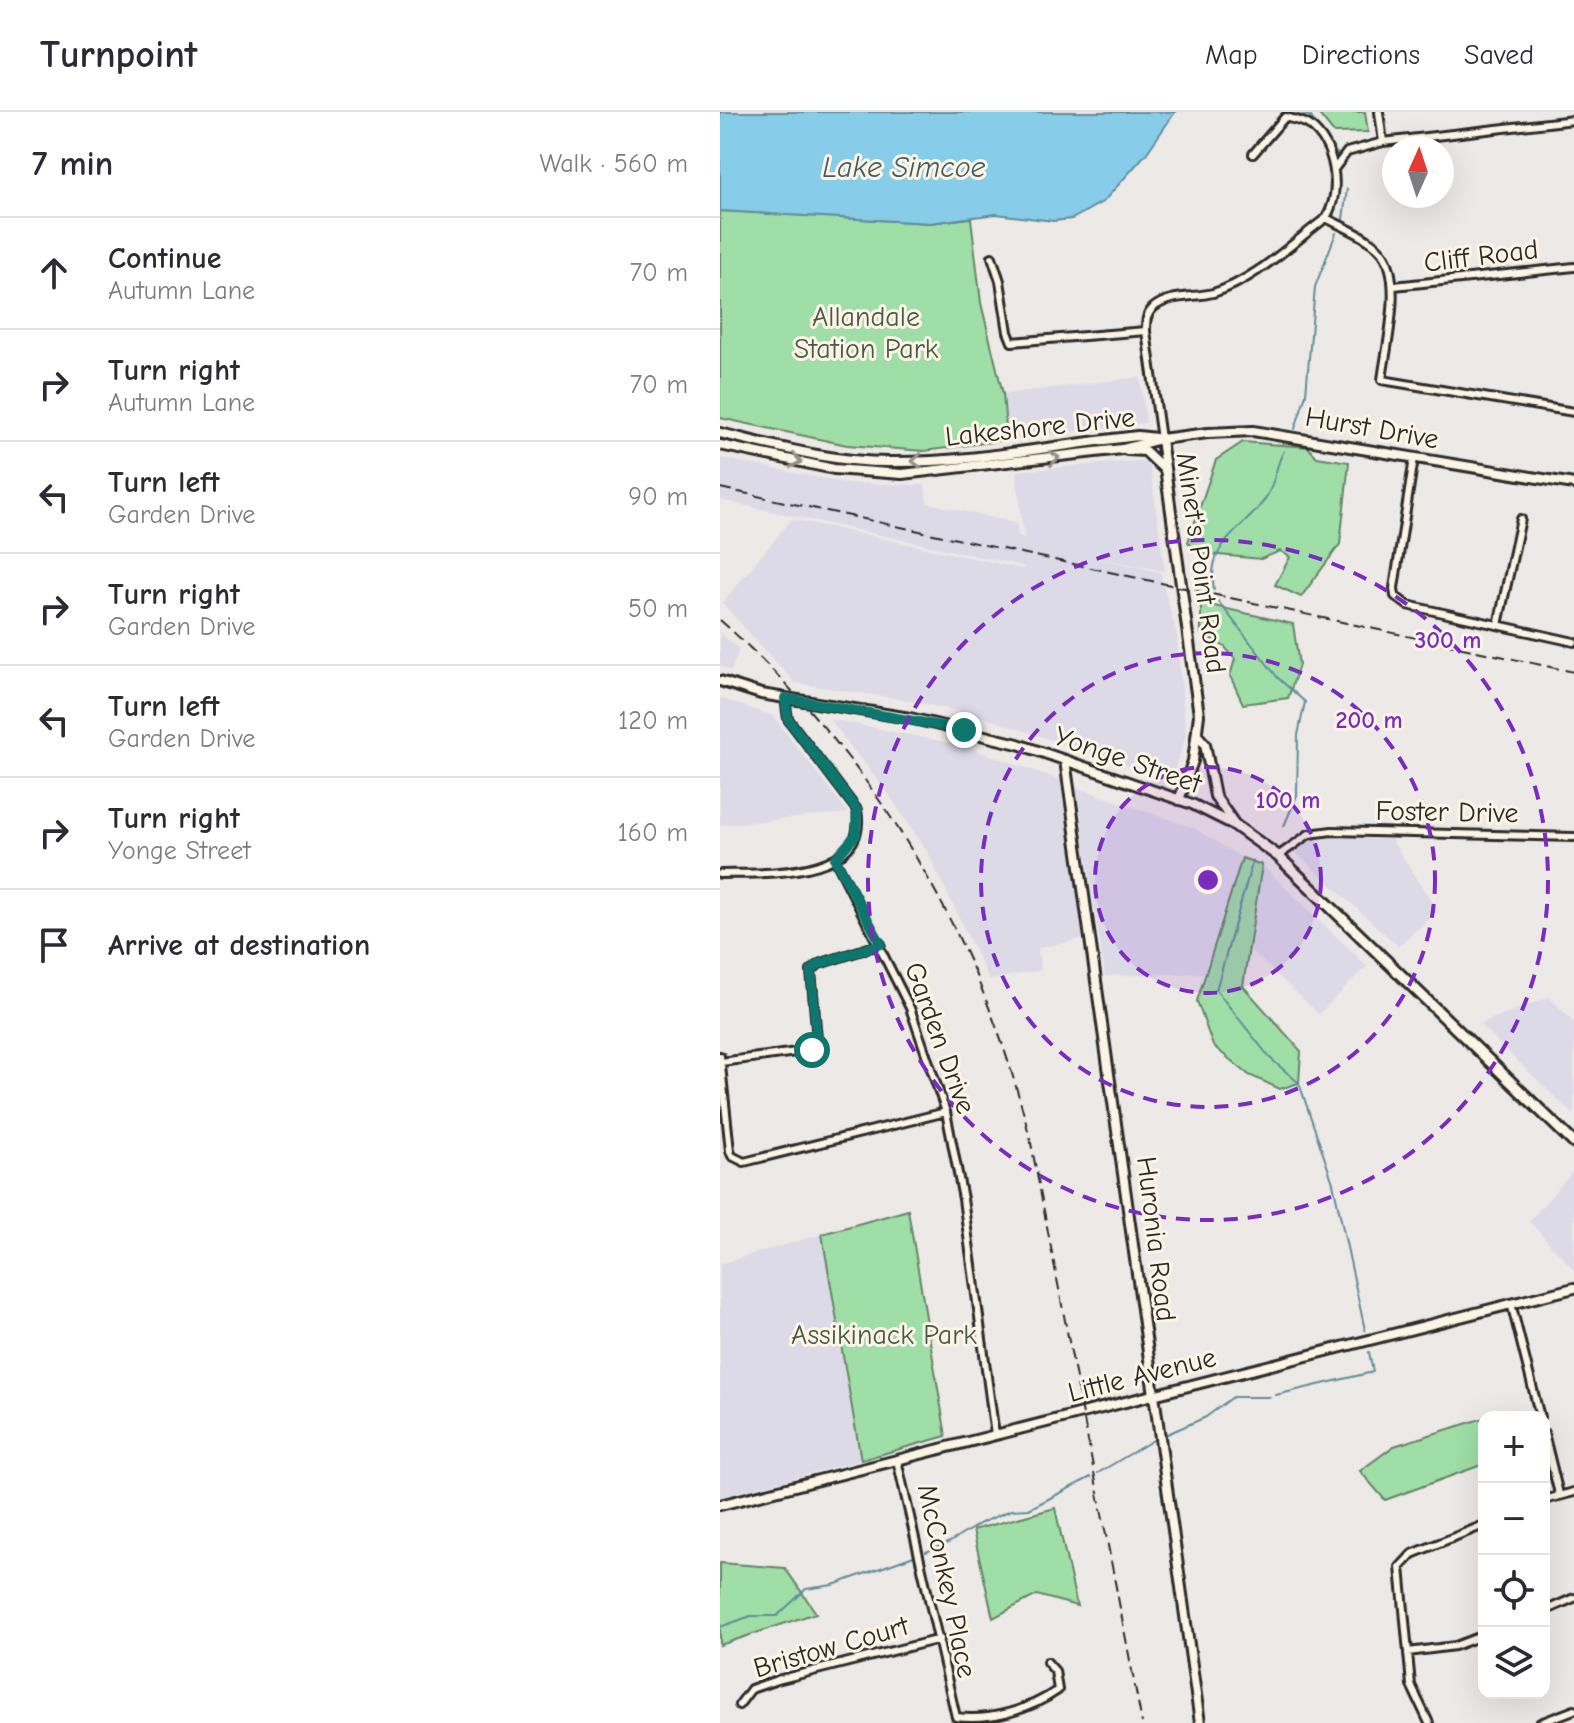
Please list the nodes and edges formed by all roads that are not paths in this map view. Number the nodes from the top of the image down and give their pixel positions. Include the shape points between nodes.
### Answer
1 (1379, 112) edge
2 (1574, 120) edge
3 (1382, 136) edge
4 (1435, 136) edge
5 (1382, 142) edge
6 (1253, 154) dead end
7 (1335, 168) junction
8 (1326, 218) junction
9 (992, 257) dead end
10 (1574, 267) edge
11 (1394, 286) junction
12 (1146, 331) junction
13 (1574, 412) edge
14 (720, 433) edge
15 (1161, 439) junction
16 (720, 445) edge
17 (1122, 449) junction
18 (1414, 458) junction
19 (1164, 469) junction
20 (1574, 484) edge
21 (1521, 519) dead end
22 (1498, 625) junction
23 (1574, 642) edge
24 (720, 681) edge
25 (785, 698) junction
26 (1198, 736) junction
27 (1065, 760) junction
28 (1179, 800) junction
29 (1236, 826) junction
30 (1574, 837) edge
31 (1278, 856) junction
32 (835, 859) junction
33 (720, 874) edge
34 (881, 944) junction
35 (720, 1056) edge
36 (721, 1062) edge
37 (946, 1112) junction
38 (1574, 1143) edge
39 (1574, 1288) edge
40 (1511, 1303) junction
41 (1154, 1394) junction
42 (1538, 1411) edge
43 (995, 1435) junction
44 (1550, 1457) edge
45 (897, 1460) junction
46 (1574, 1492) edge
47 (1559, 1494) junction
48 (1550, 1498) edge
49 (720, 1505) edge
50 (1478, 1527) edge
51 (1574, 1598) edge
52 (1550, 1608) edge
53 (1478, 1637) edge
54 (940, 1639) junction
55 (1408, 1652) junction
56 (1047, 1662) dead end
57 (739, 1705) dead end
58 (1574, 1710) edge
59 (1200, 1723) edge
60 (1429, 1723) edge
61 (1540, 1723) edge

1 - 3 street
2 - 4 street
5 - 7 street via 1347,152
6 - 7 street via 1285,117 1309,126
7 - 8 street
8 - 11 street via 1381,251
8 - 12 street via 1239,282 1154,307
9 - 12 street via 1012,342
10 - 11 street, Cliff Road
11 - 13 street via 1382,380
12 - 15 street, Minet's Point Road
15 -> 14 main road, Lakeshore Drive via 1138,436 888,462 826,457
15 - 17 main road, Lakeshore Drive
15 - 18 main road, Hurst Drive via 1253,431
15 - 19 main road, Minet's Point Road
16 -> 17 main road, Lakeshore Drive via 883,474
17 - 19 main road via 1145,451
18 - 20 main road, Hurst Drive
18 - 22 street via 1395,596 1407,605
19 - 26 main road, Minet's Point Road via 1197,692
21 - 22 street
22 - 23 street
24 - 25 main road, Yonge Street
25 - 27 main road, Yonge Street via 936,723
25 - 32 street via 788,719 857,810 856,835
26 - 28 main road, Minet's Point Road
26 - 29 main road via 1205,744 1215,796
27 - 28 main road, Yonge Street
27 - 41 main road, Huronia Road
28 - 29 main road, Yonge Street
29 - 31 main road, Yonge Street
30 - 31 street, Foster Drive via 1332,831 1309,834
31 - 38 main road, Yonge Street
32 - 33 street via 809,868
32 - 34 street, Garden Drive
34 - 36 street via 811,971 817,1039 812,1050
34 - 37 street, Garden Drive via 916,1023
35 - 36 street
36 - 37 street via 730,1151 744,1162
37 - 43 street, Garden Drive
39 - 40 main road, Little Avenue
40 - 41 main road, Little Avenue
40 - 42 street
41 - 43 main road, Little Avenue
41 - 59 main road, Huronia Road
43 - 45 main road, Little Avenue
44 - 47 street
45 - 49 main road, Little Avenue
45 - 54 street, McConkey Place
46 - 47 street
47 - 48 street
50 - 55 street via 1412,1554 1400,1567
51 - 52 street
53 - 55 street
54 - 56 street, McConkey Place via 956,1717 972,1719 1043,1701 1058,1690 1055,1671
54 - 57 street, Bristow Court via 777,1680 751,1689
55 - 60 street via 1415,1699
58 - 61 street

